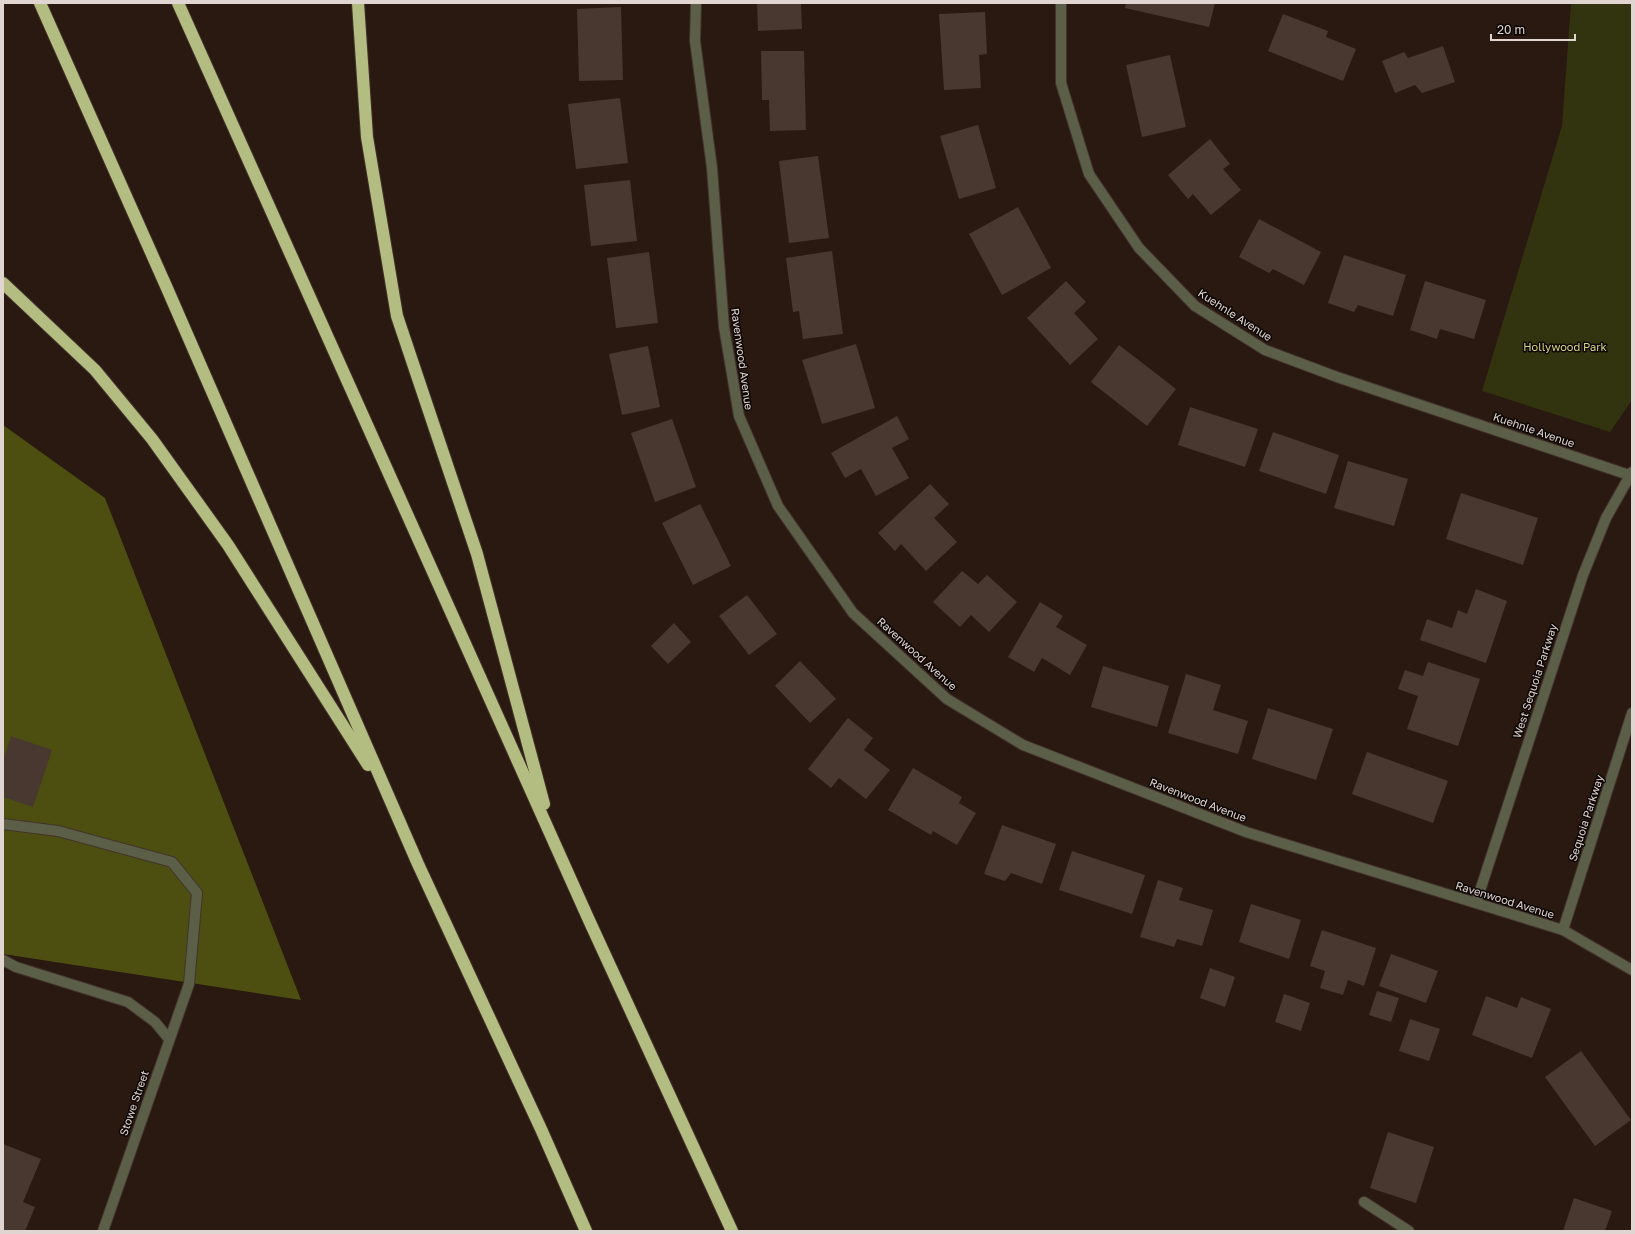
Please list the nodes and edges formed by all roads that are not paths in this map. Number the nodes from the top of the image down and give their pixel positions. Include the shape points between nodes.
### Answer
1 (40, 3) edge
2 (178, 3) edge
3 (358, 3) edge
4 (696, 3) edge
5 (1061, 3) edge
6 (3, 283) edge
7 (1631, 474) edge
8 (1632, 713) edge
9 (388, 796) junction
10 (3, 824) edge
11 (554, 840) junction
12 (1476, 903) junction
13 (1563, 930) junction
14 (3, 960) edge
15 (1632, 970) edge
16 (169, 1039) junction
17 (1364, 1202) dead end
18 (103, 1231) edge
19 (586, 1231) edge
20 (732, 1231) edge
21 (1409, 1231) edge

1 - 9 highway
2 - 11 highway
3 - 11 highway via 367,137 397,316 477,554
4 - 12 street, Ravenwood Avenue via 695,41 712,168 724,327 739,416 778,506 852,613 947,699 1023,745 1246,832
5 - 7 street, Kuehnle Avenue via 1061,83 1090,174 1139,248 1195,306 1265,350 1337,377
6 - 9 highway via 96,370 152,439 228,545
7 - 12 street, West Sequoia Parkway via 1606,518 1583,574
8 - 13 street, Sequoia Parkway
9 - 19 highway
10 - 16 street, Stowe Street via 58,831 172,862 197,893 189,984
11 - 20 highway
12 - 13 street, Ravenwood Avenue
13 - 15 street, Ravenwood Avenue
14 - 16 street via 16,967 128,1002 155,1022
16 - 18 street, Stowe Street
17 - 21 street

